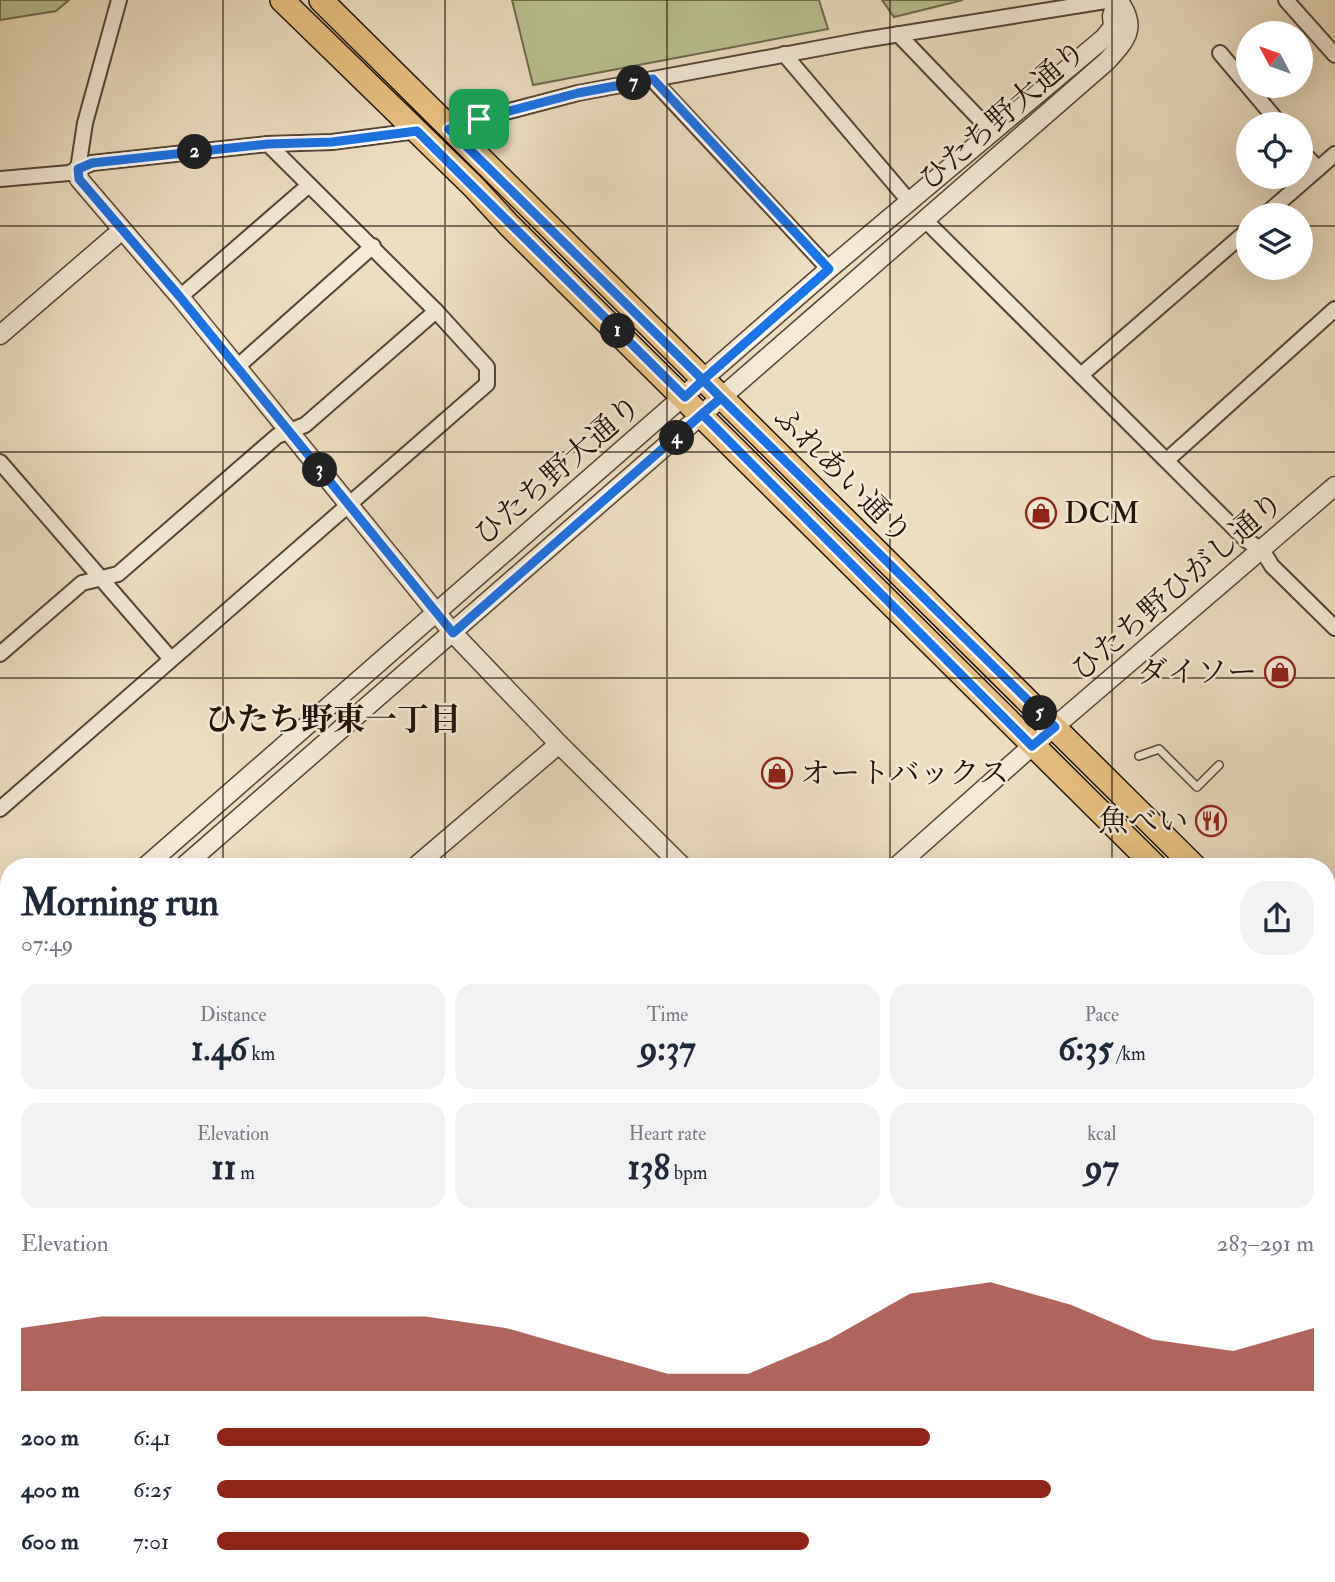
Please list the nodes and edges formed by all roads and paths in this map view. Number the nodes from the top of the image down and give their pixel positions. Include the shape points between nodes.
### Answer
1 (119, 0) edge
2 (282, 0) edge
3 (321, 0) edge
4 (1116, 0) edge
5 (1286, 0) edge
6 (898, 34) junction
7 (1220, 53) dead end
8 (784, 54) junction
9 (1335, 55) edge
10 (653, 79) junction
11 (1270, 112) edge
12 (449, 129) junction
13 (417, 131) junction
14 (992, 132) junction
15 (268, 144) junction
16 (1335, 154) edge
17 (1313, 163) edge
18 (78, 169) junction
19 (1318, 169) junction
20 (0, 179) edge
21 (309, 185) junction
22 (909, 201) junction
23 (1279, 203) edge
24 (925, 220) junction
25 (122, 230) junction
26 (1236, 240) edge
27 (373, 246) junction
28 (829, 269) junction
29 (180, 297) junction
30 (1335, 309) edge
31 (436, 311) junction
32 (3, 327) edge
33 (237, 367) junction
34 (1081, 375) junction
35 (703, 380) junction
36 (685, 397) junction
37 (721, 398) junction
38 (702, 414) junction
39 (289, 432) junction
40 (1167, 460) junction
41 (0, 462) edge
42 (5, 478) edge
43 (1335, 486) edge
44 (349, 505) junction
45 (1262, 550) junction
46 (103, 579) junction
47 (437, 612) junction
48 (1335, 628) edge
49 (453, 633) junction
50 (0, 654) edge
51 (170, 658) junction
52 (1055, 727) junction
53 (559, 744) junction
54 (1032, 746) junction
55 (1139, 756) dead end
56 (1219, 765) dead end
57 (0, 808) edge
58 (155, 858) edge
59 (193, 858) edge
60 (425, 858) edge
61 (674, 858) edge
62 (906, 858) edge
63 (1147, 858) edge
64 (1186, 858) edge
65 (98, 1582) edge
66 (110, 1582) edge

1 - 18 street via 85,123
2 - 13 main road, ふれあい通り
3 - 12 main road, ふれあい通り
4 - 6 street
4 - 14 street, ひたち野大通り via 1113,27 1104,38
4 - 24 street, ひたち野大通り via 1127,12 1126,40
5 - 9 street
6 - 8 street
6 - 14 street
7 - 11 street
8 - 10 street
8 - 22 street
10 - 12 street via 578,93
10 - 28 street
12 - 35 main road, ふれあい通り
13 - 15 street via 332,142
13 - 36 main road, ふれあい通り
14 - 22 street, ひたち野大通り
15 - 18 street via 92,163
15 - 21 street
16 - 19 street
17 - 19 street
18 - 20 street
18 - 25 street via 79,179
19 - 23 street
21 - 27 street
21 - 29 street
22 - 28 street, ひたち野大通り
24 - 34 street
24 - 37 street, ひたち野大通り
25 - 29 street
25 - 32 street
26 - 34 street
27 - 31 street
27 - 33 street
28 - 35 street, ひたち野大通り
29 - 33 street
30 - 40 street
31 - 39 street via 305,425
31 - 44 street via 487,367 487,384
33 - 39 street
34 - 40 street
35 - 36 street, ひたち野大通り
35 - 37 main road, ふれあい通り
36 - 38 main road, ふれあい通り
36 - 47 street, ひたち野大通り
37 - 38 street, ひたち野大通り
37 - 52 main road, ふれあい通り
38 - 49 street, ひたち野大通り
38 - 54 main road, ふれあい通り
39 - 44 street
39 - 46 street via 277,436 118,574
40 - 45 street
41 - 42 street
42 - 46 street
43 - 45 street, ひたち野ひがし通り
44 - 47 street
44 - 51 street
45 - 48 street via 1272,566
45 - 52 street, ひたち野ひがし通り
46 - 50 street via 82,583
46 - 51 street
47 - 49 street
47 - 58 street, ひたち野大通り
49 - 53 street
49 - 59 street, ひたち野大通り
51 - 57 street
52 - 54 street, ひたち野ひがし通り
52 - 64 main road, ふれあい通り
53 - 60 street
53 - 61 street
54 - 62 street, ひたち野ひがし通り
54 - 63 main road, ふれあい通り
55 - 56 lane via 1159,749 1197,787
65 - 66 street

